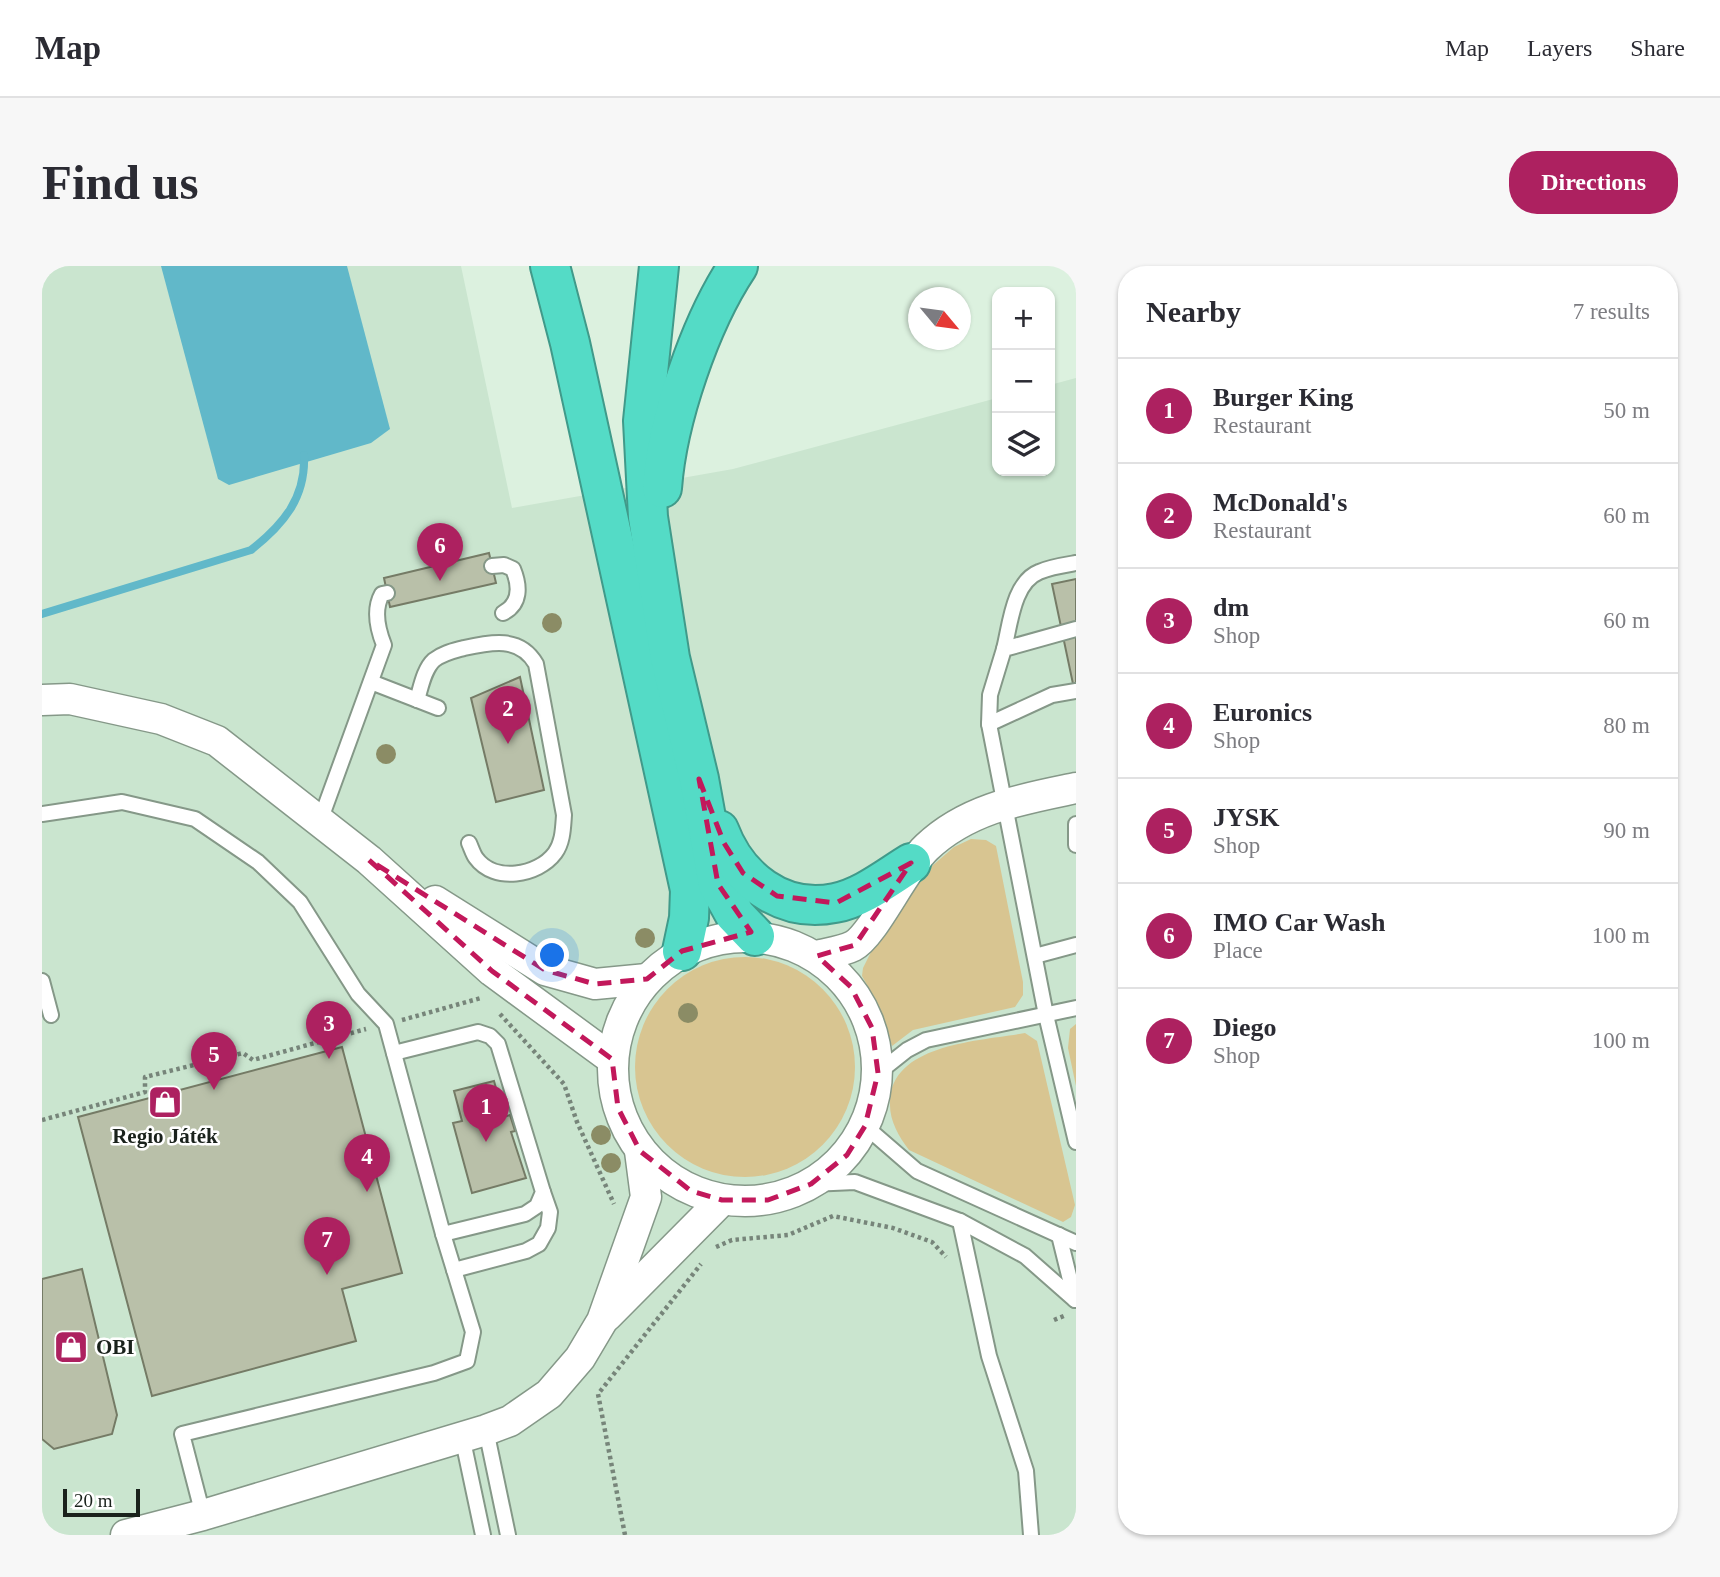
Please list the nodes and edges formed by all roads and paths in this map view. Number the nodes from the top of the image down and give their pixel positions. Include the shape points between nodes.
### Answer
1 (550, 266) edge
2 (656, 266) edge
3 (738, 266) edge
4 (1076, 563) edge
5 (492, 566) dead end
6 (387, 593) dead end
7 (503, 613) dead end
8 (630, 615) junction
9 (1076, 629) edge
10 (1004, 649) junction
11 (670, 658) junction
12 (371, 682) junction
13 (1076, 691) edge
14 (417, 699) junction
15 (42, 700) edge
16 (438, 708) dead end
17 (989, 724) junction
18 (699, 779) junction
19 (1076, 788) edge
20 (1004, 803) junction
21 (42, 814) edge
22 (320, 821) junction
23 (1076, 824) edge
24 (469, 842) dead end
25 (1076, 845) edge
26 (369, 860) junction
27 (911, 863) junction
28 (755, 936) junction
29 (1076, 945) edge
30 (682, 951) junction
31 (817, 956) junction
32 (1035, 956) junction
33 (647, 979) junction
34 (42, 981) edge
35 (1076, 1008) edge
36 (51, 1015) dead end
37 (1046, 1015) junction
38 (394, 1053) junction
39 (612, 1059) junction
40 (878, 1073) junction
41 (865, 1126) junction
42 (1076, 1142) edge
43 (640, 1151) junction
44 (811, 1184) junction
45 (543, 1192) junction
46 (722, 1200) junction
47 (960, 1222) junction
48 (443, 1234) junction
49 (1059, 1235) junction
50 (1076, 1243) edge
51 (710, 1252) dead end
52 (705, 1259) dead end
53 (949, 1263) dead end
54 (454, 1270) junction
55 (1076, 1300) edge
56 (602, 1321) junction
57 (474, 1433) junction
58 (203, 1515) junction
59 (126, 1535) edge
60 (483, 1535) edge
61 (508, 1535) edge
62 (625, 1535) edge
63 (1031, 1535) edge

1 - 8 highway
2 - 8 highway via 631,357 618,493
2 - 11 highway via 643,421 648,517
3 - 11 highway via 703,336 676,414 663,471 657,538
4 - 10 lane via 1037,572 1027,580 1019,592
5 - 7 lane via 513,569 517,580 513,608
6 - 12 lane via 377,603 384,645
8 - 30 highway via 690,890
9 - 10 lane
10 - 17 lane via 990,695
11 - 18 highway
12 - 14 lane
12 - 22 lane
13 - 17 lane via 1052,695
14 - 16 lane
14 - 24 lane via 428,668 446,653 488,642 505,643 530,654 536,664 564,815 562,839 554,854 519,874 493,872 476,859
15 - 22 street via 70,699 161,719 217,741
17 - 20 lane
18 - 27 highway via 724,843 743,873 777,896 816,905 836,904
18 - 28 highway via 718,884 735,915
19 - 20 street
20 - 27 street via 958,824
20 - 32 lane
21 - 38 lane via 122,802 195,819 258,862 300,902 358,994 386,1024
22 - 26 street
23 - 25 lane
26 - 33 street via 544,970 595,984
26 - 39 street via 492,971
27 - 31 street via 855,945
28 - 30 street via 730,936
28 - 31 street via 787,942
29 - 32 lane
30 - 33 street
31 - 40 street via 851,987 872,1028
32 - 37 lane
33 - 39 street via 622,1021
34 - 36 lane
35 - 37 lane
37 - 40 lane via 926,1040
37 - 42 lane
38 - 45 lane via 478,1032 490,1036 498,1044
38 - 48 lane
39 - 43 street via 618,1108
40 - 41 street
41 - 44 street via 847,1155
41 - 49 lane via 917,1171
43 - 46 street via 663,1174 691,1191
43 - 56 street via 646,1197
44 - 46 street via 768,1200
44 - 47 lane via 855,1182
45 - 48 lane via 537,1206 525,1214
45 - 54 lane via 550,1212 539,1244
46 - 56 street
47 - 55 lane via 1025,1256
47 - 63 lane via 989,1356 1026,1471
48 - 54 lane
49 - 50 lane
49 - 55 lane
51 - 53 path via 732,1240 788,1235 833,1216 893,1228 932,1242
52 - 62 path via 598,1394
54 - 58 lane via 473,1332 467,1361 182,1434
56 - 57 street via 580,1358 549,1394 510,1421
57 - 58 street
57 - 60 lane
57 - 61 lane
58 - 59 street

